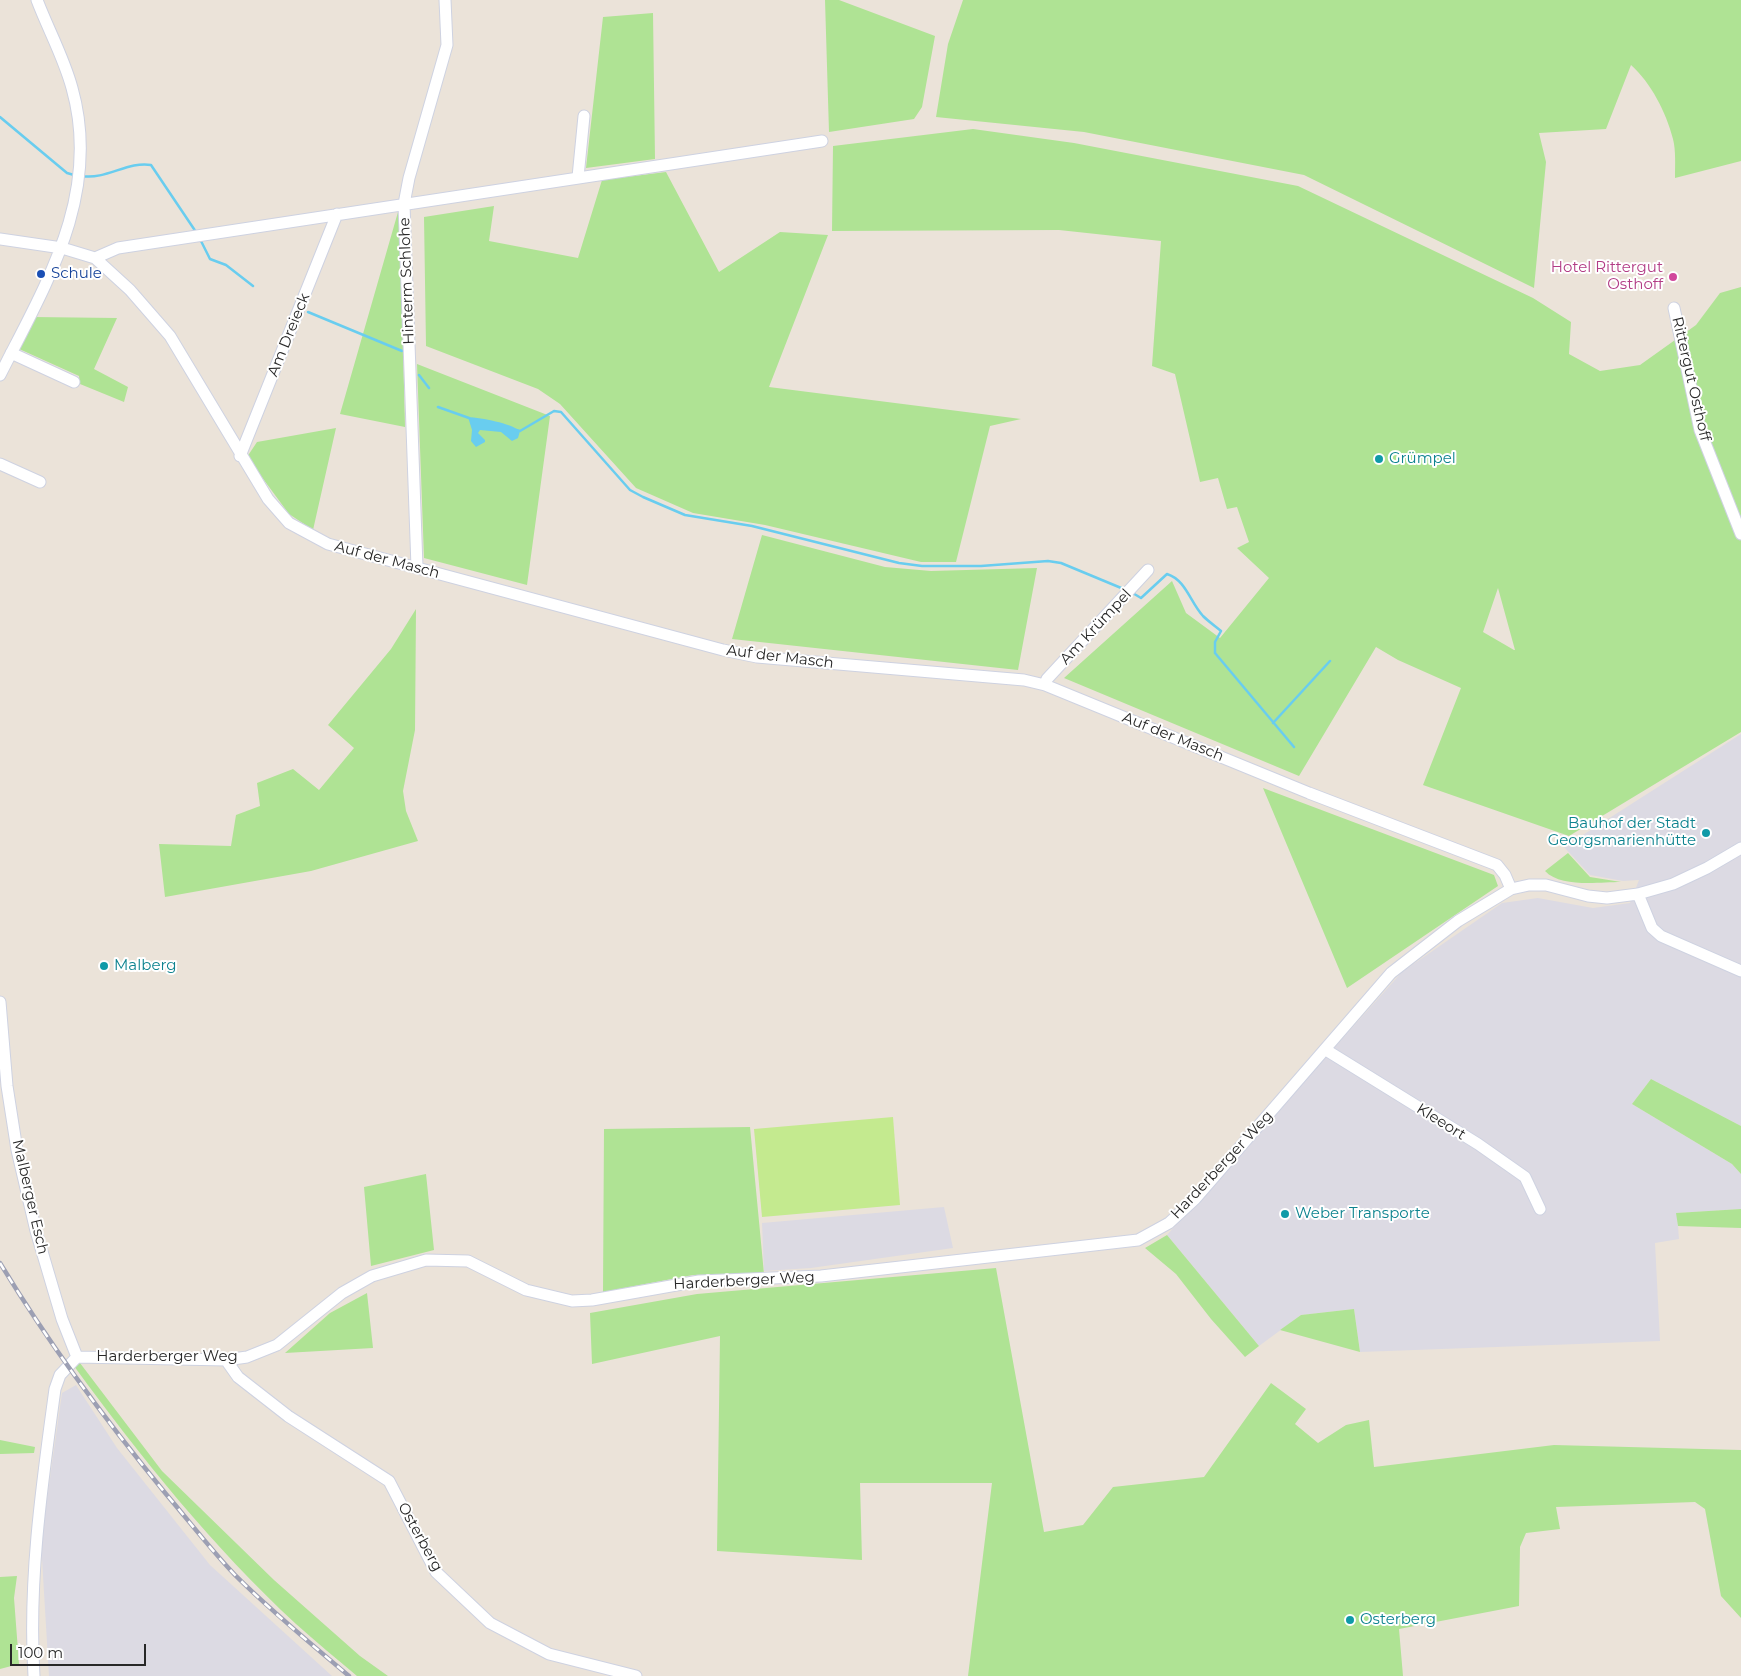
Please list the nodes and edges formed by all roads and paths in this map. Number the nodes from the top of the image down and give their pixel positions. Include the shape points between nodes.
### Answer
1 (37, 0) edge
2 (445, 0) edge
3 (584, 116) dead end
4 (822, 141) dead end
5 (578, 177) junction
6 (404, 204) junction
7 (337, 214) junction
8 (0, 239) edge
9 (62, 248) junction
10 (95, 258) junction
11 (1674, 308) dead end
12 (11, 353) junction
13 (0, 375) edge
14 (74, 382) dead end
15 (240, 456) junction
16 (0, 464) edge
17 (40, 482) dead end
18 (1741, 534) edge
19 (417, 567) junction
20 (1148, 570) dead end
21 (1045, 685) junction
22 (1741, 848) edge
23 (1511, 889) junction
24 (1638, 894) junction
25 (1741, 971) edge
26 (0, 1002) edge
27 (1326, 1050) junction
28 (1540, 1209) dead end
29 (77, 1357) junction
30 (226, 1360) junction
31 (34, 1676) edge
32 (636, 1676) edge

1 - 9 street via 72,88 79,132 80,174
2 - 6 street, Hinterm Schlohe via 447,45
3 - 5 street
4 - 5 street
5 - 6 street
6 - 7 street
6 - 19 street, Hinterm Schlohe
7 - 10 street via 118,248
7 - 15 street, Am Dreieck
8 - 9 street
9 - 10 street
9 - 12 street
10 - 15 street, Auf der Masch via 130,290 170,336
11 - 18 street, Rittergut Osthoff via 1700,430
12 - 13 street
12 - 14 street
15 - 19 street, Auf der Masch via 268,499 289,523 328,544
16 - 17 street
19 - 21 street, Auf der Masch via 757,657 1024,680
20 - 21 street, Am Krümpel via 1047,679
21 - 23 street, Auf der Masch via 1496,865
22 - 24 street, Harderberger Weg via 1673,884
23 - 24 street, Harderberger Weg via 1535,884 1607,898
23 - 27 street, Harderberger Weg via 1458,921 1391,973
24 - 25 street via 1652,928 1661,936
26 - 29 street, Malberger Esch via 7,1086 17,1150 36,1231 62,1319
27 - 28 street, Kleeort via 1478,1144 1525,1177
27 - 30 street, Harderberger Weg via 1195,1199 1169,1223 1138,1240 821,1276 699,1281 572,1301 526,1290 468,1261 426,1260 372,1276 342,1293 277,1345 247,1357
29 - 30 street, Harderberger Weg
29 - 31 street, Harderberger Weg via 60,1375 55,1389 34,1557 31,1641
30 - 32 street, Osterberg via 238,1377 288,1416 389,1481 436,1572 490,1623 549,1654

